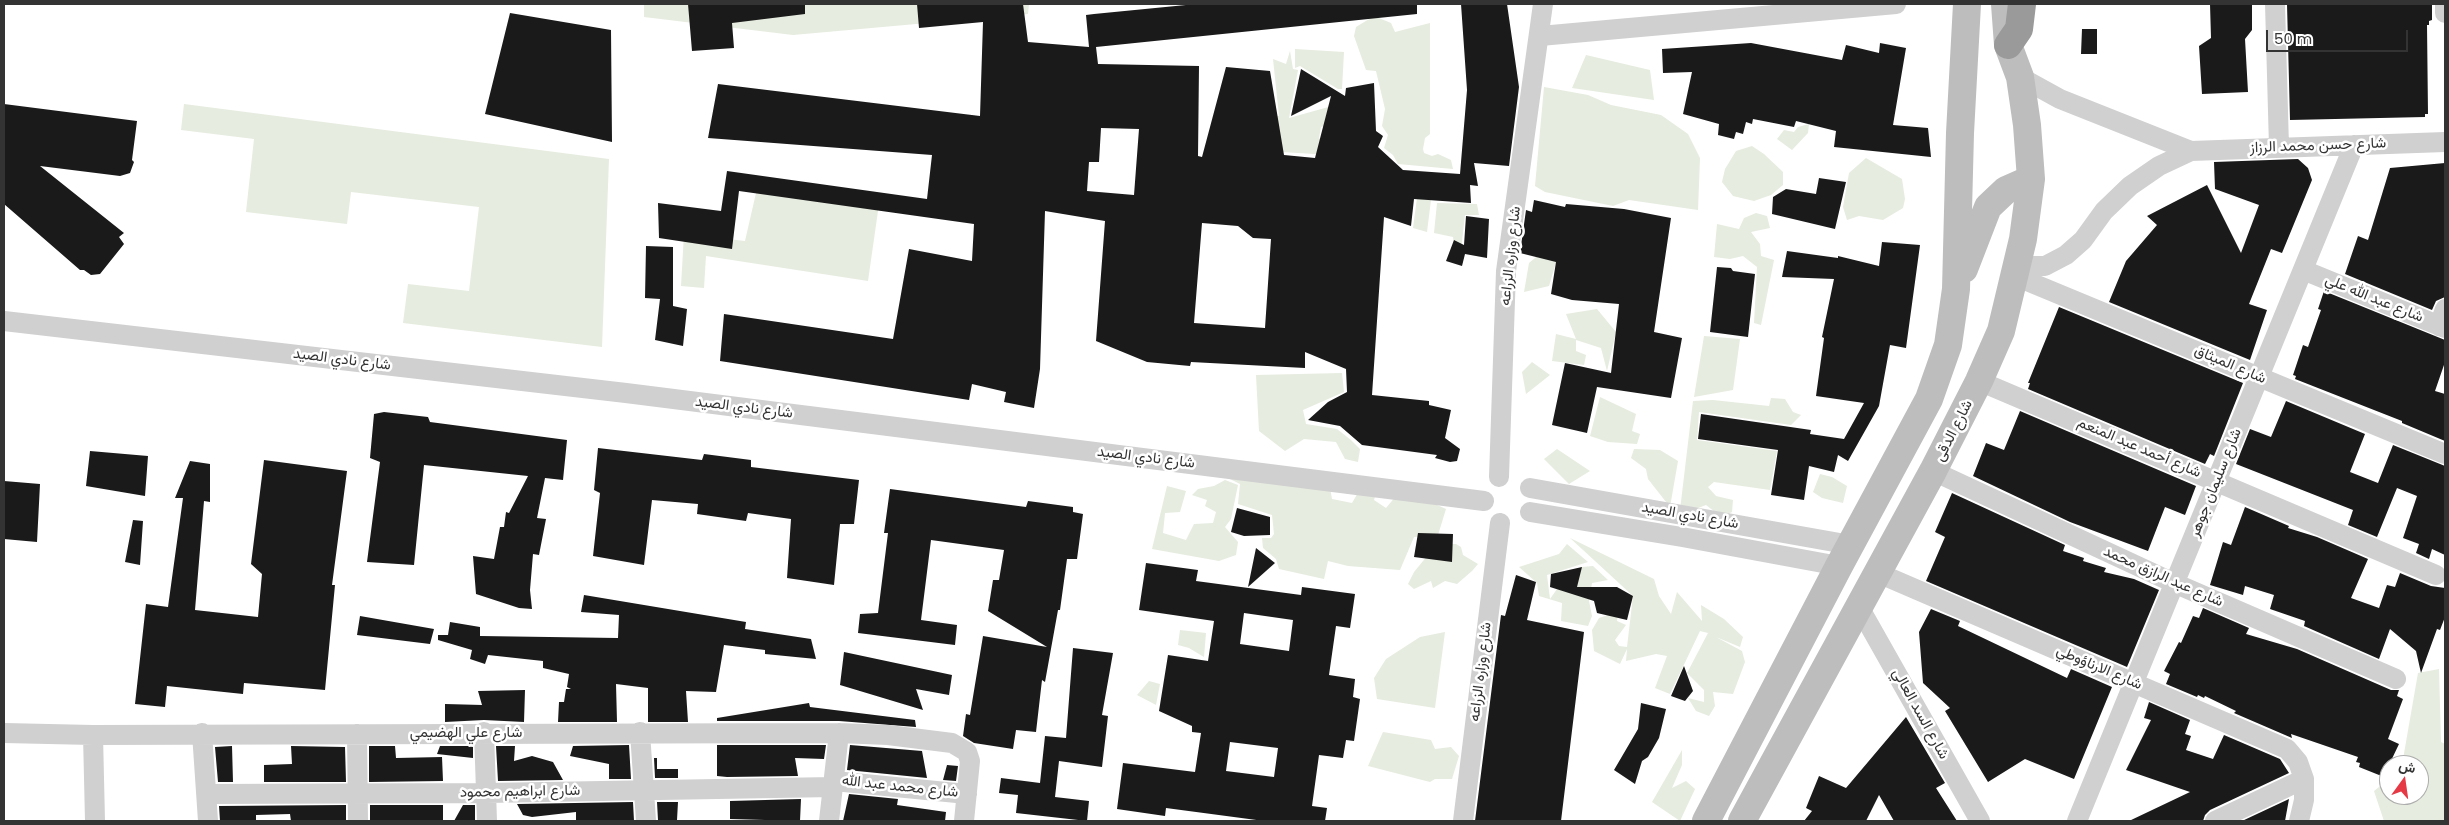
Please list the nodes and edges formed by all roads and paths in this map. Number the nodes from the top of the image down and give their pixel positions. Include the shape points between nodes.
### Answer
1 (1543, 4) edge
2 (1896, 4) edge
3 (1967, 4) edge
4 (2005, 4) edge
5 (2022, 4) edge
6 (2275, 4) edge
7 (2445, 4) edge
8 (2445, 13) edge
9 (1540, 36) junction
10 (2008, 45) junction
11 (2020, 77) junction
12 (2445, 142) edge
13 (2354, 145) junction
14 (2279, 147) junction
15 (2191, 150) junction
16 (2031, 179) junction
17 (2303, 270) junction
18 (2016, 271) junction
19 (1956, 289) junction
20 (4, 321) edge
21 (2443, 321) edge
22 (2259, 377) junction
23 (1979, 381) junction
24 (2445, 454) edge
25 (1933, 471) junction
26 (1499, 477) junction
27 (2217, 481) junction
28 (1530, 488) junction
29 (1484, 501) junction
30 (1530, 512) junction
31 (1686, 515) junction
32 (1500, 523) junction
33 (1682, 537) junction
34 (1845, 555) junction
35 (1878, 573) junction
36 (2436, 574) dead end
37 (2174, 583) junction
38 (1859, 607) junction
39 (2396, 679) dead end
40 (2134, 683) junction
41 (484, 732) junction
42 (640, 732) junction
43 (4, 733) edge
44 (202, 733) junction
45 (840, 733) junction
46 (357, 734) junction
47 (92, 735) junction
48 (2304, 779) junction
49 (833, 784) junction
50 (644, 790) junction
51 (357, 793) junction
52 (486, 793) junction
53 (206, 794) junction
54 (966, 794) junction
55 (95, 821) edge
56 (208, 821) edge
57 (358, 821) edge
58 (487, 821) edge
59 (646, 821) edge
60 (829, 821) edge
61 (964, 821) edge
62 (1463, 821) edge
63 (1706, 821) edge
64 (1742, 821) edge
65 (1980, 821) edge
66 (2077, 821) edge
67 (2215, 821) edge
68 (2299, 821) edge

1 - 9 street, شارع وزاره الزراعه
2 - 9 street
3 - 19 main road
4 - 10 main road, شارع الدقى
5 - 10 highway via 2019,29
6 - 14 street
7 - 8 street
9 - 26 street, شارع وزاره الزراعه via 1506,271
10 - 11 main road, شارع الدقى
11 - 15 street, شارع حسن محمد الرزاز via 2068,103
11 - 16 main road, شارع الدقى
12 - 13 street, شارع حسن محمد الرزاز
13 - 14 street, شارع حسن محمد الرزاز
13 - 17 street, شارع سليمان جوهر
14 - 15 street, شارع حسن محمد الرزاز
15 - 18 street, شارع حسن محمد الرزاز via 2130,186 2066,255 2045,266
16 - 18 main road, شارع الدقى
16 - 19 main road via 2006,190 1988,207
17 - 21 street, شارع عبد الله علي
17 - 22 street, شارع سليمان جوهر
18 - 22 street, شارع الميثاق
18 - 23 main road, شارع الدقى via 2000,331
19 - 34 main road via 1948,345 1928,399
20 - 29 street, شارع نادي الصيد via 626,392
22 - 24 street, شارع الميثاق
22 - 27 street, شارع سليمان جوهر
23 - 25 main road, شارع الدقى
23 - 27 street, شارع أحمد عبد المنعم
25 - 35 main road, شارع الدقى
25 - 37 street, شارع عبد الرازق محمد
26 - 28 street via 1513,476
26 - 29 street via 1487,487
27 - 36 street, شارع أحمد عبد المنعم
27 - 37 street, شارع سليمان جوهر
28 - 30 street
28 - 31 street, شارع نادي الصيد
29 - 32 street via 1487,512
30 - 32 street via 1520,522
30 - 33 street, شارع نادي الصيد
31 - 33 street
31 - 34 street, شارع نادي الصيد
32 - 62 street, شارع وزاره الزراعه
33 - 34 street, شارع نادي الصيد
34 - 63 main road
35 - 38 main road, شارع الدقى
35 - 40 street, شارع الارناؤوطي
37 - 39 street, شارع عبد الرازق محمد
37 - 40 street, شارع سليمان جوهر
38 - 64 main road, شارع الدقى
38 - 65 street, شارع السد العالي
40 - 48 street, شارع الارناؤوطي via 2288,749 2298,762
40 - 66 street, شارع سليمان جوهر
41 - 42 street, شارع علي الهضيمي
41 - 46 street, شارع علي الهضيمي
41 - 52 street
42 - 45 street, شارع علي الهضيمي
42 - 50 street
43 - 47 street, شارع علي الهضيمي
44 - 46 street, شارع علي الهضيمي
44 - 47 street, شارع علي الهضيمي
44 - 53 street
45 - 49 street
45 - 54 street, شارع علي الهضيمي via 952,743 967,752 970,761
46 - 51 street
47 - 55 street
48 - 67 street
48 - 68 street
49 - 50 street, شارع ابراهيم محمود
49 - 54 street, شارع محمد عبد الله
49 - 60 street
50 - 52 street, شارع ابراهيم محمود
50 - 59 street
51 - 52 street, شارع ابراهيم محمود
51 - 53 street, شارع ابراهيم محمود
51 - 57 street
52 - 58 street
53 - 56 street
54 - 61 street

